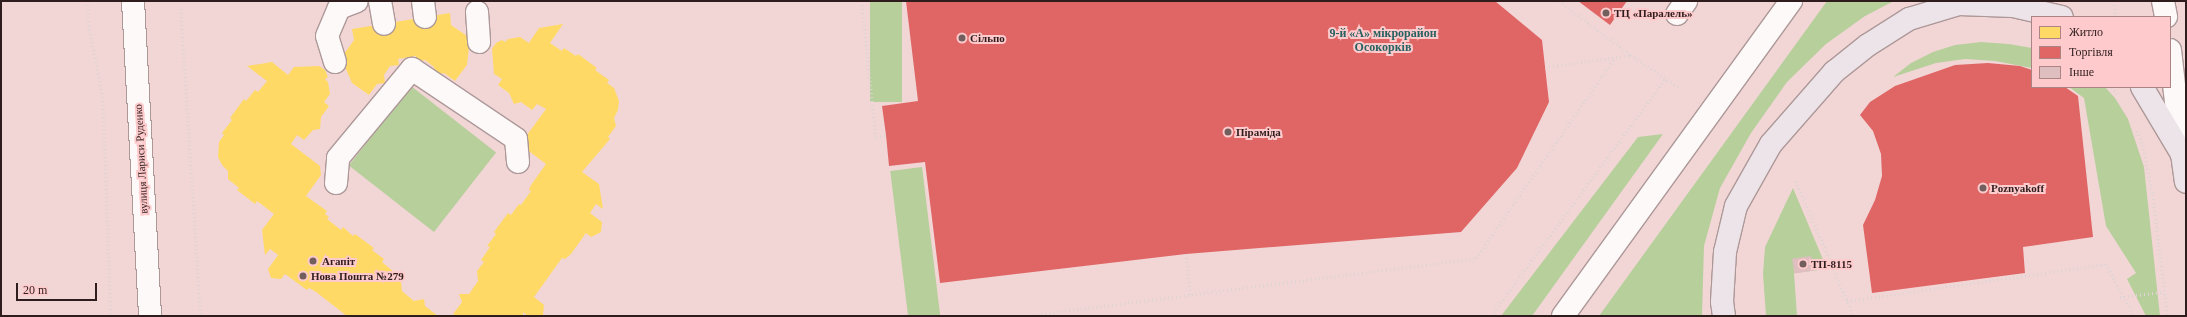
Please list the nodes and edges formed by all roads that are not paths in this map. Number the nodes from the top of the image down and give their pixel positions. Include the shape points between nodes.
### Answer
1 (133, 1) edge
2 (357, 1) edge
3 (380, 1) edge
4 (1791, 1) edge
5 (2163, 1) edge
6 (477, 12) dead end
7 (2058, 16) edge
8 (2166, 16) edge
9 (384, 24) dead end
10 (479, 42) dead end
11 (2171, 59) edge
12 (335, 62) dead end
13 (2143, 88) edge
14 (2182, 154) junction
15 (518, 162) dead end
16 (336, 182) dead end
17 (2186, 182) edge
18 (150, 316) edge
19 (1563, 316) edge
20 (1724, 316) edge

1 - 18 street, вулиця Лариси Руденко
2 - 12 street via 339,8 327,36
3 - 9 street
4 - 19 street
5 - 8 street
6 - 10 street
7 - 20 main road via 2013,6 1959,4 1909,19 1868,45 1834,72 1771,144 1736,206 1724,252
11 - 14 street
13 - 14 main road
14 - 17 main road
15 - 16 street via 516,139 412,69 338,158

